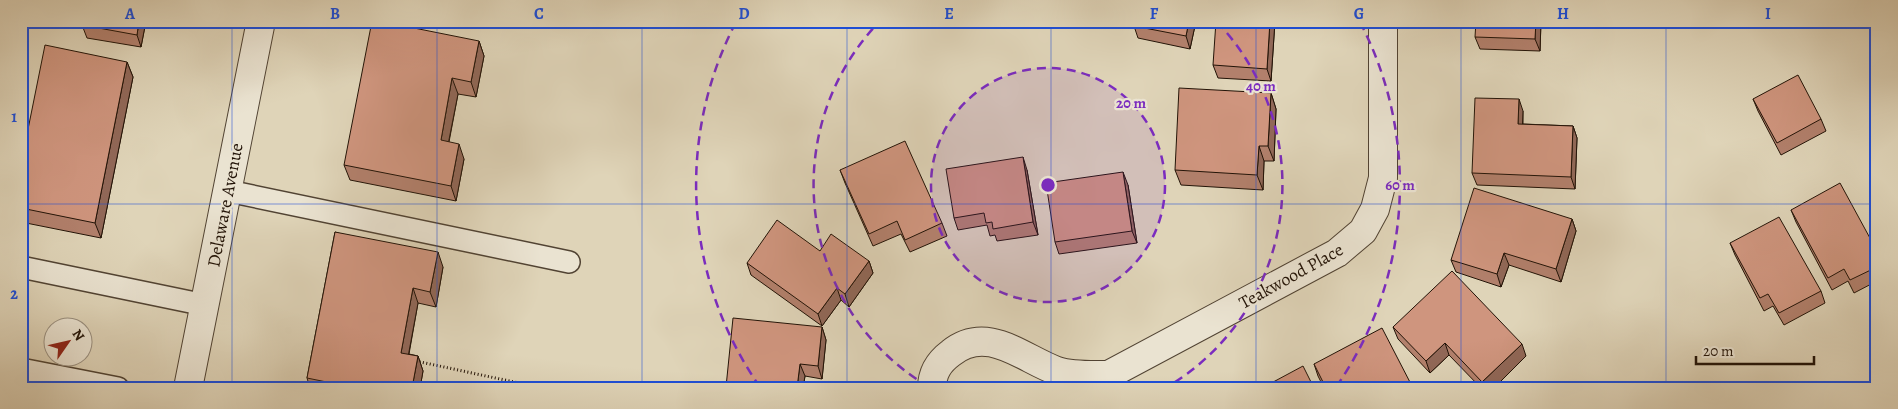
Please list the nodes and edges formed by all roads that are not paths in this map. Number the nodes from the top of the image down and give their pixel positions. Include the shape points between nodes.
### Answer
1 (261, 21) edge
2 (1383, 21) edge
3 (228, 191) junction
4 (569, 262) dead end
5 (21, 267) edge
6 (205, 305) junction
7 (21, 369) edge
8 (1096, 382) edge
9 (118, 388) edge
10 (188, 388) edge
11 (932, 388) edge

1 - 3 street, Delaware Avenue
2 - 8 street, Teakwood Place via 1382,178 1375,209 1363,231 1337,254
3 - 4 lane
3 - 6 street, Delaware Avenue
5 - 6 lane
6 - 10 street, Delaware Avenue
7 - 9 lane
8 - 11 street, Teakwood Place via 1058,371 1009,348 984,341 962,344 942,360 932,376

